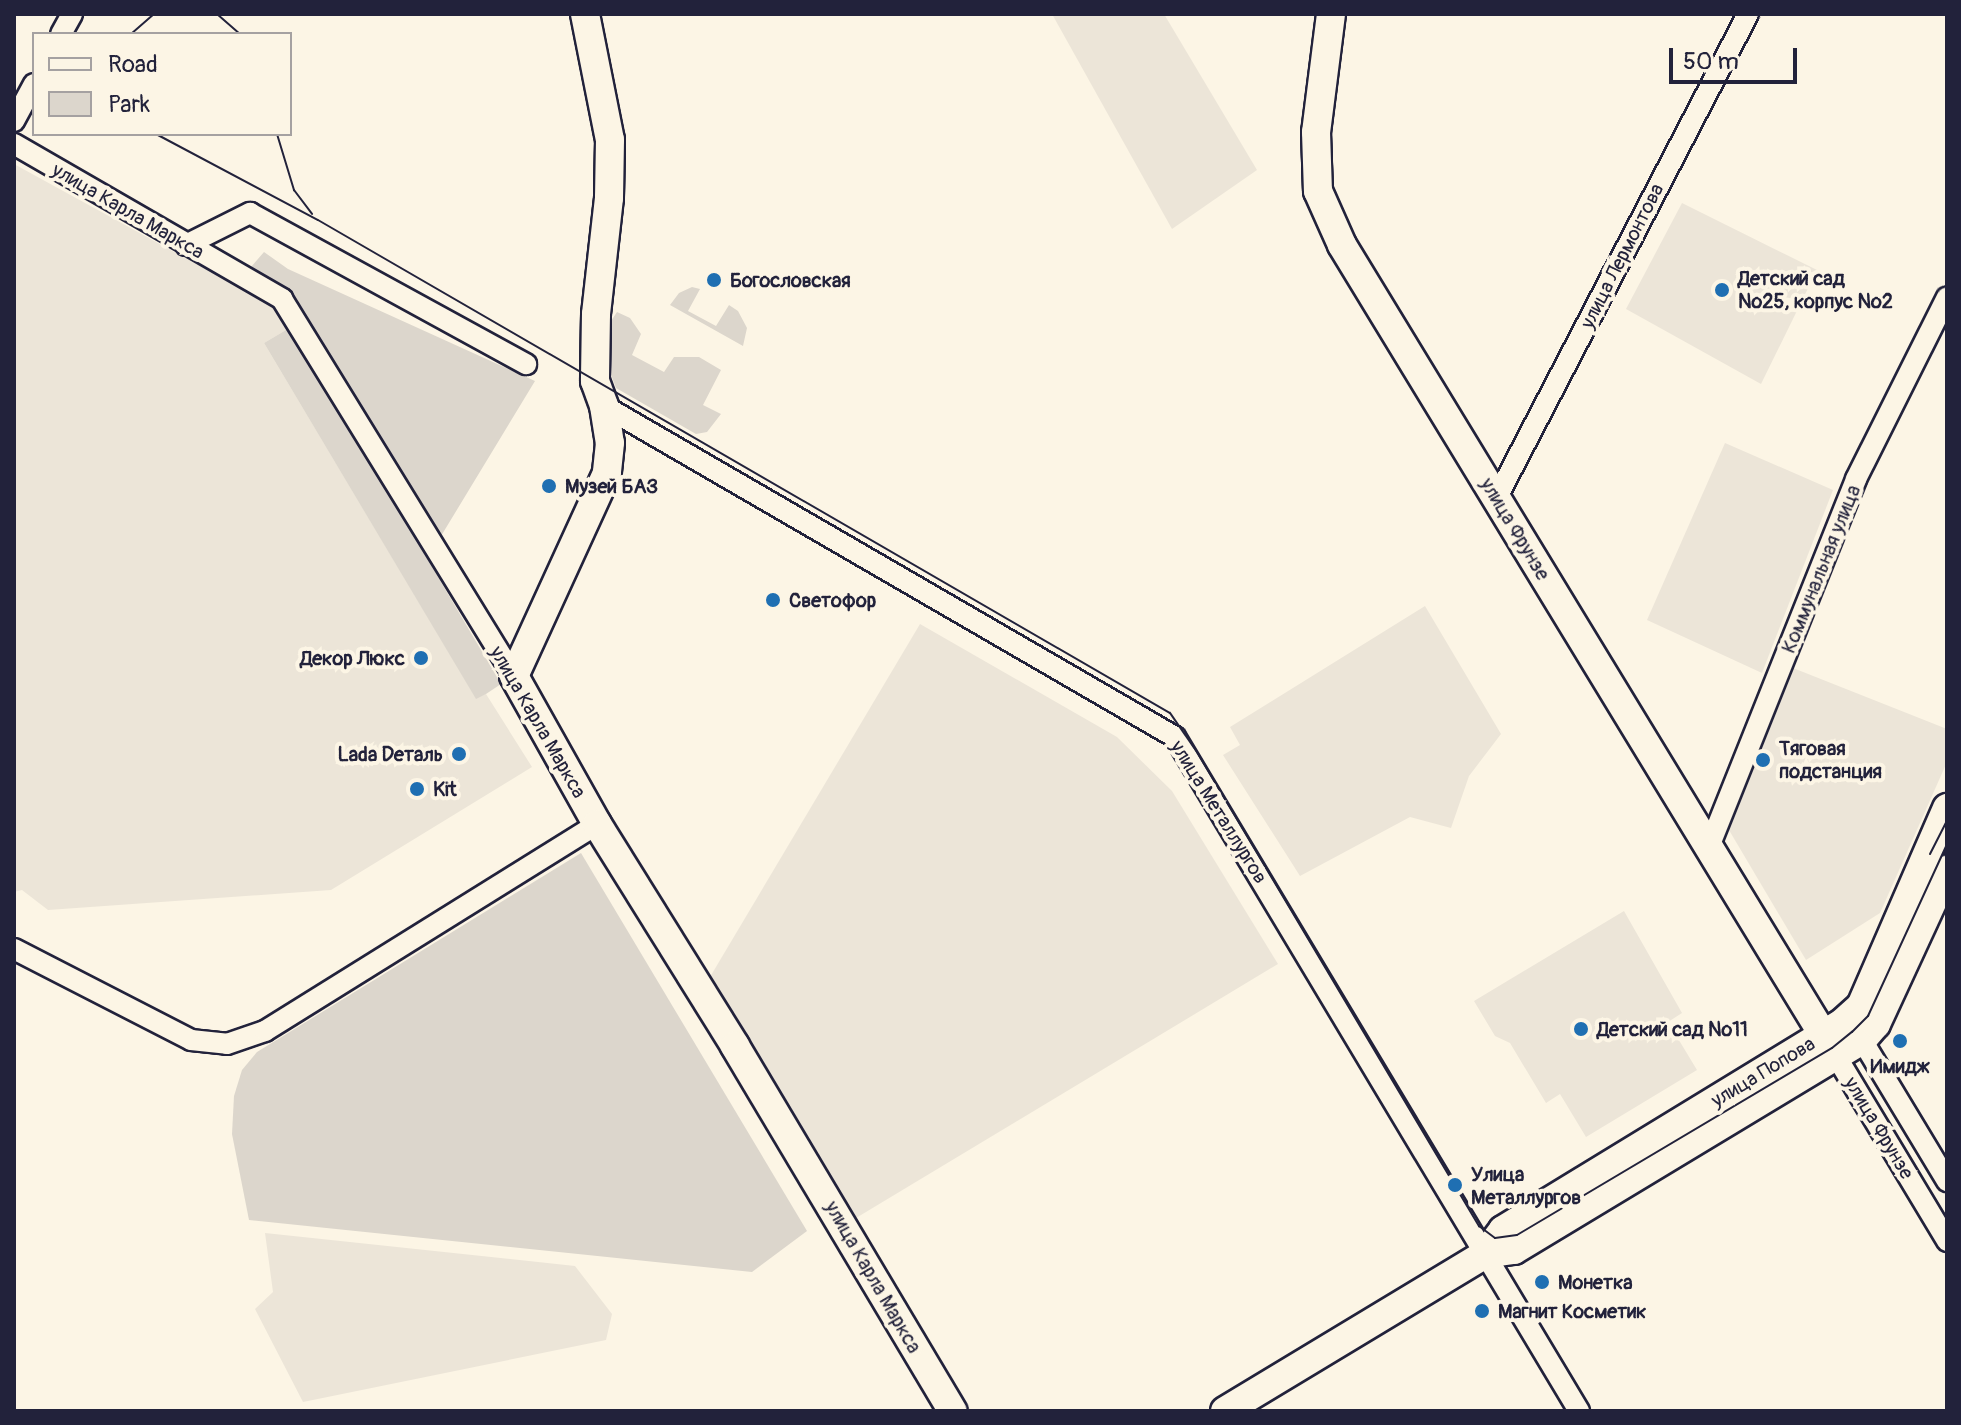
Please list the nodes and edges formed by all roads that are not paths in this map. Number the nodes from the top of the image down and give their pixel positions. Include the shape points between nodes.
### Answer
1 (72, 14) edge
2 (1331, 14) edge
3 (1748, 14) edge
4 (590, 19) edge
5 (62, 32) edge
6 (32, 88) edge
7 (14, 121) edge
8 (14, 144) edge
9 (186, 245) junction
10 (1947, 297) edge
11 (526, 364) dead end
12 (604, 406) junction
13 (1496, 499) junction
14 (514, 676) junction
15 (1947, 808) edge
16 (597, 824) junction
17 (1709, 847) junction
18 (1947, 870) edge
19 (14, 949) edge
20 (1835, 1034) junction
21 (1947, 1181) edge
22 (1947, 1241) edge
23 (1485, 1254) junction
24 (953, 1411) edge
25 (1225, 1411) edge
26 (1579, 1411) edge

1 - 5 street
2 - 13 street, улица Фрунзе via 1316,132 1318,191 1342,245
3 - 13 street, улица Лермонтова
4 - 12 street via 610,140 596,327 595,381
6 - 7 street
8 - 9 street, улица Карла Маркса
9 - 11 street via 250,213
9 - 14 street, улица Карла Маркса via 282,299
10 - 17 street, Коммунальная улица via 1856,479
12 - 14 street via 610,436 607,473
12 - 23 street, улица Металлургов via 1175,737
13 - 17 street, улица Фрунзе
14 - 16 street, улица Карла Маркса
15 - 20 street, улица Попова via 1861,1006
16 - 19 street via 265,1031 227,1044 191,1040
16 - 24 street, улица Карла Маркса
17 - 20 street, улица Фрунзе
18 - 20 street, улица Попова via 1876,1024
20 - 21 street, улица Фрунзе
20 - 22 street, улица Фрунзе
20 - 23 street, улица Попова via 1503,1230
23 - 25 street, улица Попова
23 - 26 street, улица Металлургов

